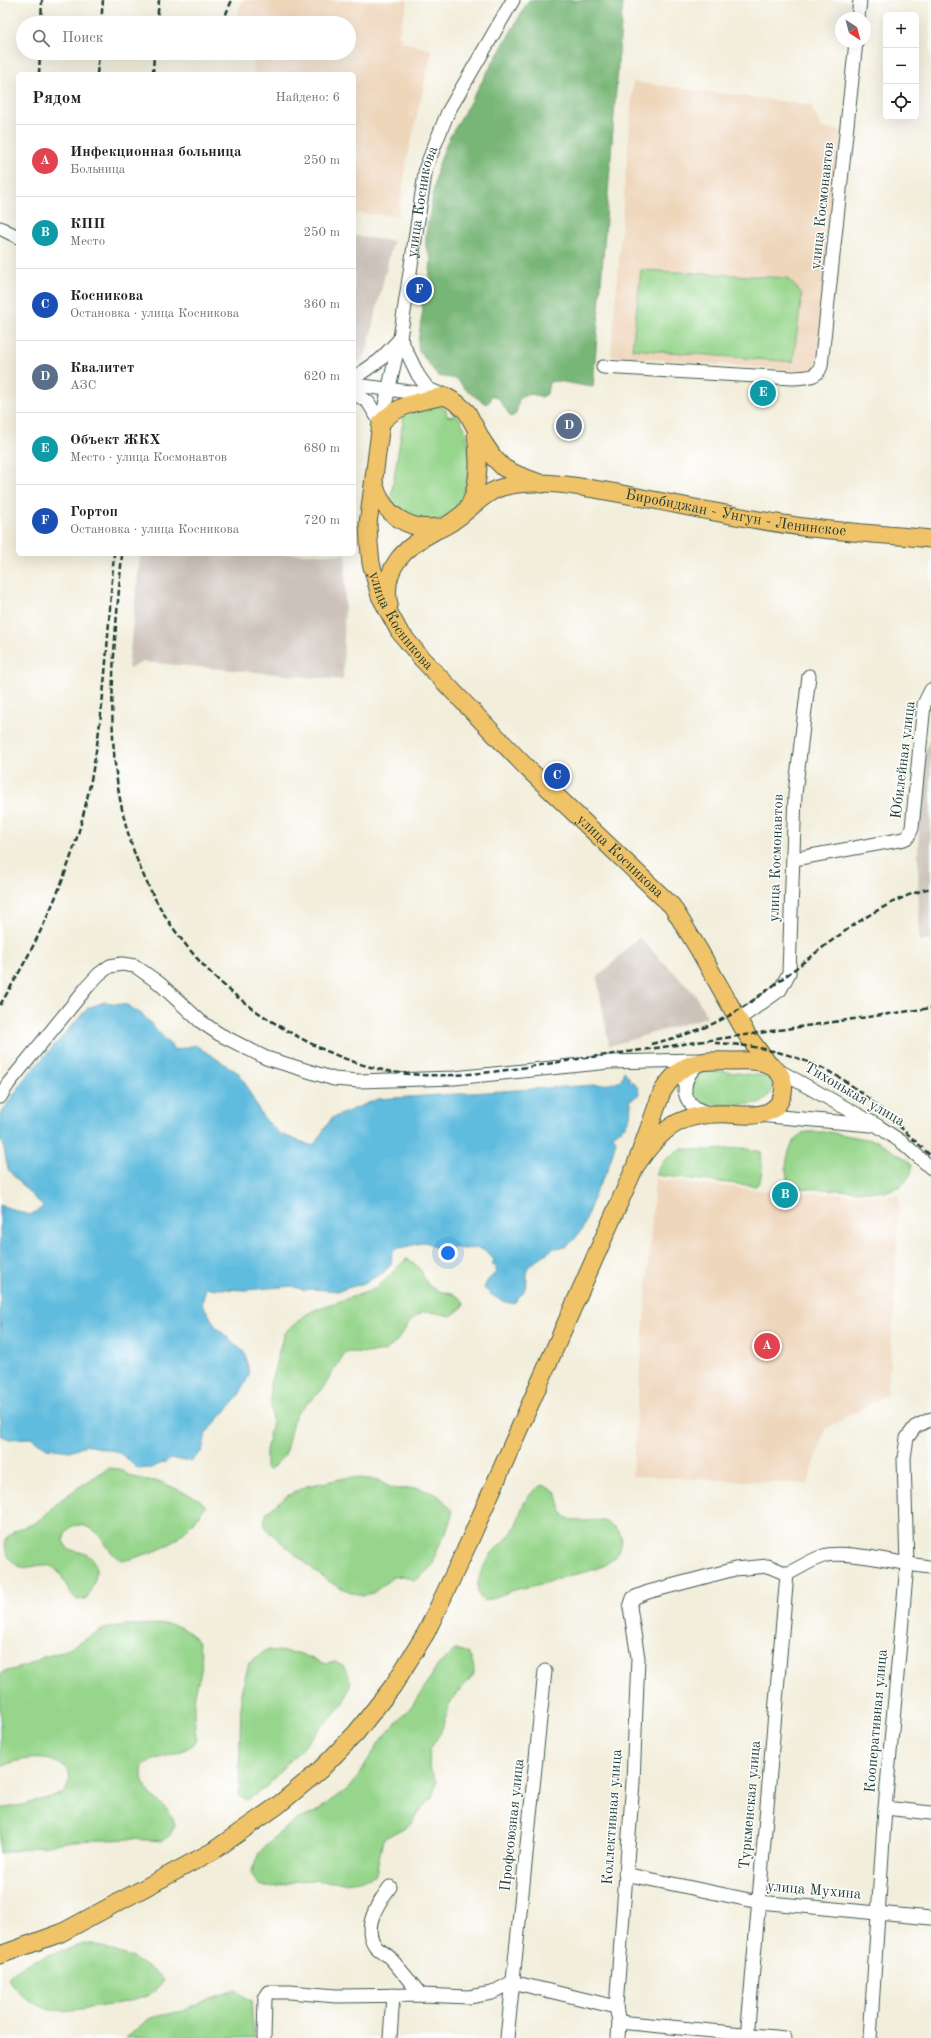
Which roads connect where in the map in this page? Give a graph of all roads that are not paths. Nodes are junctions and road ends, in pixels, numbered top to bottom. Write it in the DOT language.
graph roads {
  1 [pos="513,0"];
  2 [pos="860,0"];
  3 [pos="859,12"];
  4 [pos="855,48"];
  5 [pos="0,228"];
  6 [pos="16,236"];
  7 [pos="400,338"];
  8 [pos="603,367"];
  9 [pos="356,377"];
  10 [pos="356,386"];
  11 [pos="389,390"];
  12 [pos="356,394"];
  13 [pos="445,396"];
  14 [pos="381,423"];
  15 [pos="476,430"];
  16 [pos="374,477"];
  17 [pos="542,484"];
  18 [pos="464,513"];
  19 [pos="446,526"];
  20 [pos="931,539"];
  21 [pos="399,631"];
  22 [pos="809,676"];
  23 [pos="931,690"];
  24 [pos="794,859"];
  25 [pos="739,1018"];
  26 [pos="703,1060"];
  27 [pos="773,1067"];
  28 [pos="0,1097"];
  29 [pos="715,1114"];
  30 [pos="756,1115"];
  31 [pos="878,1126"];
  32 [pos="635,1167"];
  33 [pos="931,1168"];
  34 [pos="931,1419"];
  35 [pos="907,1565"];
  36 [pos="931,1567"];
  37 [pos="787,1574"];
  38 [pos="544,1670"];
  39 [pos="885,1808"];
  40 [pos="931,1813"];
  41 [pos="625,1874"];
  42 [pos="390,1888"];
  43 [pos="759,1902"];
  44 [pos="879,1913"];
  45 [pos="931,1918"];
  46 [pos="0,1955"];
  47 [pos="512,1982"];
  48 [pos="393,1995"];
  49 [pos="421,1995"];
  50 [pos="616,2008"];
  51 [pos="619,2022"];
  52 [pos="747,2036"];
  53 [pos="264,2038"];
  54 [pos="390,2038"];
  55 [pos="507,2038"];
  56 [pos="618,2038"];
  57 [pos="785,2038"];
  58 [pos="870,2038"];
  1 -- 7 [label="street, улица Косникова"];
  2 -- 3 [label="street"];
  4 -- 8 [label="street, улица Космонавтов"];
  5 -- 6 [label="street"];
  7 -- 9 [label="street"];
  7 -- 11 [label="street, улица Косникова"];
  7 -- 13 [label="street"];
  10 -- 11 [label="street"];
  11 -- 13 [label="street"];
  11 -- 14 [label="street, улица Косникова"];
  12 -- 14 [label="street"];
  13 -- 14 [label="main road"];
  13 -- 15 [label="main road"];
  14 -- 16 [label="main road, улица Косникова"];
  15 -- 17 [label="main road"];
  15 -- 18 [label="main road"];
  16 -- 19 [label="main road"];
  16 -- 21 [label="main road, улица Косникова"];
  17 -- 18 [label="main road"];
  17 -- 20 [label="main road, Биробиджан - Унгун - Ленинское"];
  18 -- 19 [label="main road"];
  19 -- 21 [label="main road"];
  21 -- 25 [label="main road, улица Косникова"];
  22 -- 24 [label="street, улица Космонавтов"];
  23 -- 24 [label="street, Юбилейная улица"];
  24 -- 25 [label="street, улица Космонавтов"];
  25 -- 27 [label="main road, улица Косникова"];
  26 -- 27 [label="main road"];
  26 -- 28 [label="street"];
  26 -- 29 [label="street"];
  26 -- 32 [label="main road"];
  27 -- 30 [label="main road"];
  27 -- 31 [label="street, Тихонькая улица"];
  29 -- 30 [label="main road"];
  29 -- 32 [label="main road"];
  30 -- 31 [label="street"];
  31 -- 33 [label="street, Тихонькая улица"];
  32 -- 46 [label="main road"];
  34 -- 35 [label="street, Кооперативная улица"];
  35 -- 36 [label="street"];
  35 -- 37 [label="street"];
  35 -- 39 [label="street, Кооперативная улица"];
  37 -- 41 [label="street, Коллективная улица"];
  37 -- 43 [label="street, Туркменская улица"];
  38 -- 47 [label="street, Профсоюзная улица"];
  39 -- 40 [label="street"];
  39 -- 44 [label="street, Кооперативная улица"];
  41 -- 43 [label="street, улица Мухина"];
  41 -- 50 [label="street, Коллективная улица"];
  42 -- 49 [label="street"];
  43 -- 44 [label="street, улица Мухина"];
  43 -- 52 [label="street, Туркменская улица"];
  44 -- 45 [label="street, улица Мухина"];
  44 -- 58 [label="street, Кооперативная улица"];
  47 -- 49 [label="street"];
  47 -- 50 [label="street"];
  47 -- 55 [label="street, Профсоюзная улица"];
  48 -- 49 [label="street"];
  48 -- 53 [label="street"];
  48 -- 54 [label="street"];
  50 -- 51 [label="street, Коллективная улица"];
  51 -- 52 [label="street"];
  51 -- 56 [label="street, Коллективная улица"];
  52 -- 57 [label="street"];
}
